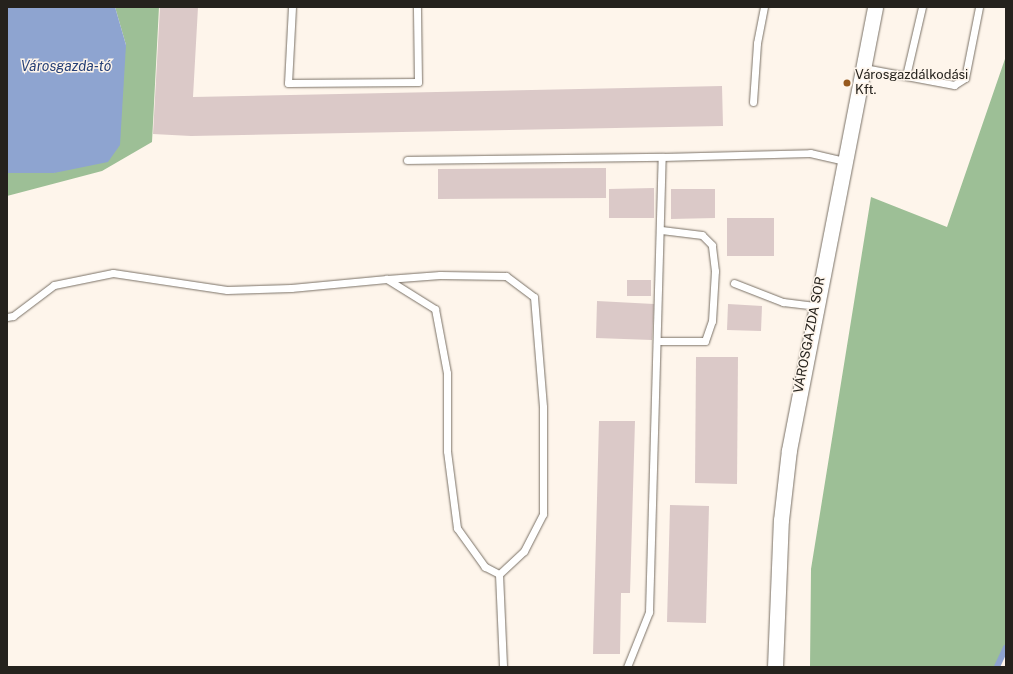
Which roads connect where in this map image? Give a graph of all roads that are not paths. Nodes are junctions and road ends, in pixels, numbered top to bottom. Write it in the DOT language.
graph roads {
  1 [pos="292,7"];
  2 [pos="417,7"];
  3 [pos="764,7"];
  4 [pos="875,7"];
  5 [pos="922,7"];
  6 [pos="979,7"];
  7 [pos="864,68"];
  8 [pos="906,76"];
  9 [pos="753,102"];
  10 [pos="662,157"];
  11 [pos="407,160"];
  12 [pos="845,161"];
  13 [pos="661,230"];
  14 [pos="387,279"];
  15 [pos="734,283"];
  16 [pos="815,306"];
  17 [pos="7,317"];
  18 [pos="659,341"];
  19 [pos="498,574"];
  20 [pos="503,667"];
  21 [pos="627,667"];
  22 [pos="775,667"];
  1 -- 2 [label="lane"];
  3 -- 9 [label="lane"];
  4 -- 7 [label="street, VÁROSGAZDA SOR"];
  5 -- 8 [label="lane"];
  6 -- 8 [label="lane"];
  7 -- 8 [label="lane"];
  7 -- 12 [label="street, VÁROSGAZDA SOR"];
  10 -- 11 [label="lane"];
  10 -- 12 [label="lane"];
  10 -- 13 [label="lane"];
  12 -- 16 [label="street, VÁROSGAZDA SOR"];
  13 -- 18 [label="lane"];
  13 -- 18 [label="lane"];
  14 -- 17 [label="lane"];
  14 -- 19 [label="lane"];
  14 -- 19 [label="lane"];
  15 -- 16 [label="lane"];
  16 -- 22 [label="street, VÁROSGAZDA SOR"];
  18 -- 21 [label="lane"];
  19 -- 20 [label="lane"];
}
